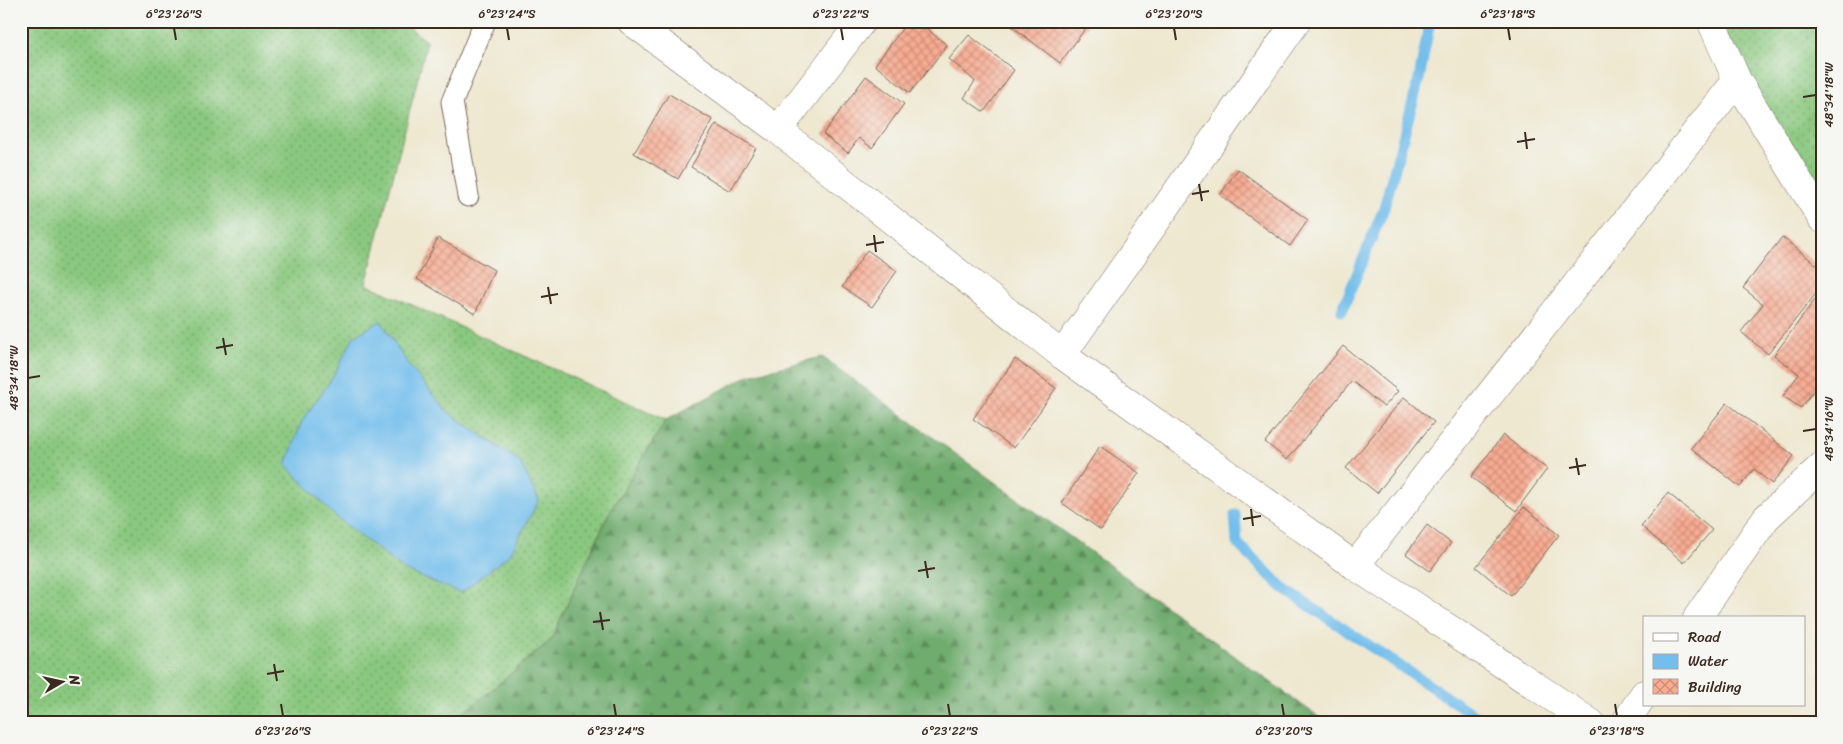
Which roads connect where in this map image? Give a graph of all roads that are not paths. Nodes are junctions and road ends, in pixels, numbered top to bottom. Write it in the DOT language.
graph roads {
  1 [pos="485,21"];
  2 [pos="631,21"];
  3 [pos="862,21"];
  4 [pos="1297,21"];
  5 [pos="1711,21"];
  6 [pos="1737,80"];
  7 [pos="778,130"];
  8 [pos="468,196"];
  9 [pos="1822,219"];
  10 [pos="1062,355"];
  11 [pos="1822,466"];
  12 [pos="1355,566"];
  13 [pos="1698,616"];
  14 [pos="1643,696"];
  15 [pos="1591,723"];
  16 [pos="1625,723"];
  1 -- 8 [label="lane"];
  2 -- 7 [label="street"];
  3 -- 7 [label="street"];
  4 -- 10 [label="street"];
  5 -- 6 [label="street"];
  6 -- 9 [label="street"];
  6 -- 12 [label="street"];
  7 -- 10 [label="street"];
  10 -- 12 [label="street"];
  11 -- 13 [label="street"];
  12 -- 15 [label="street"];
  14 -- 16 [label="street"];
}
